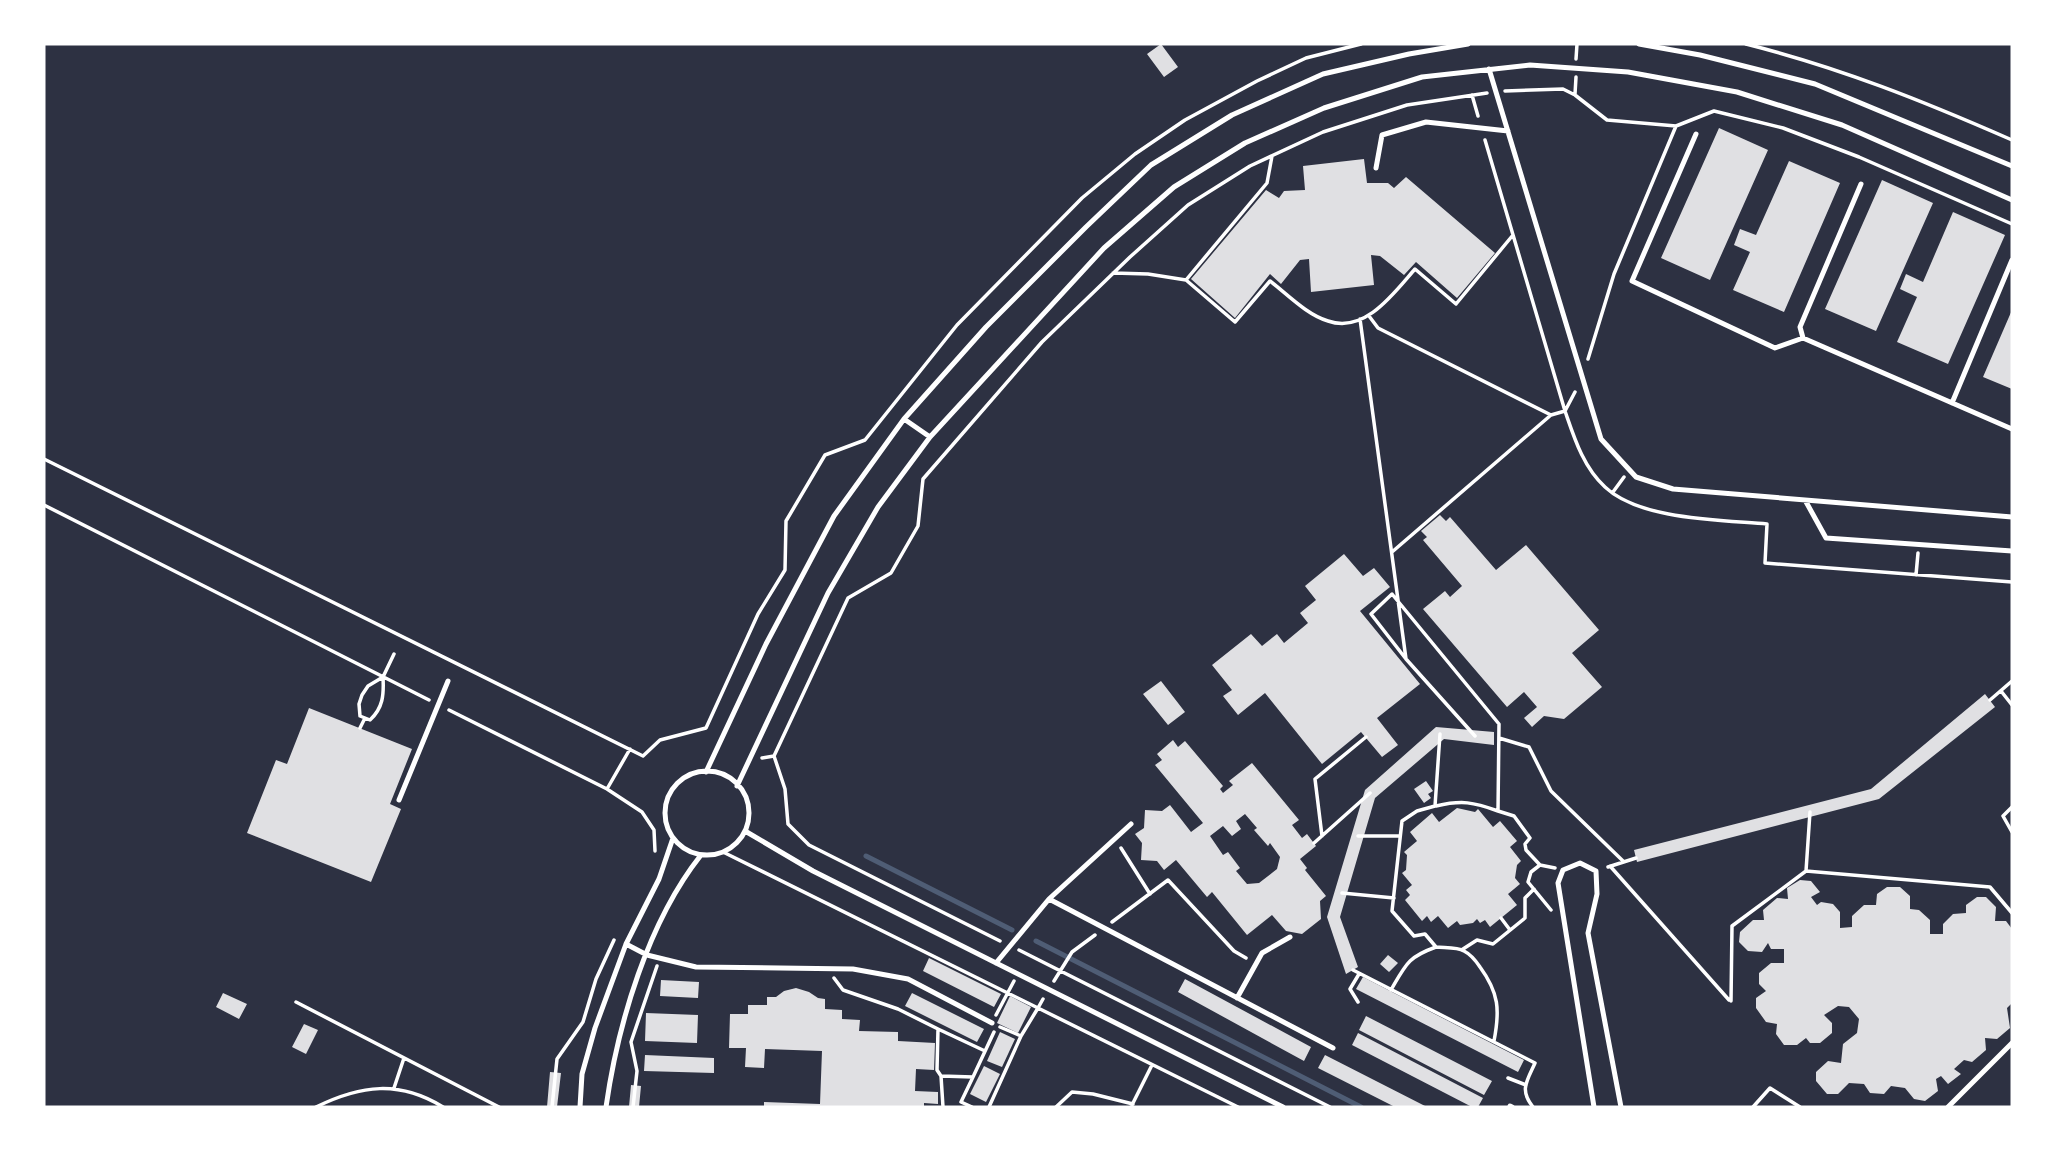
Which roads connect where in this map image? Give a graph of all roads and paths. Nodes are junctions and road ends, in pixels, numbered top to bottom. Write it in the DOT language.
graph roads {
  1 [pos="1362,44"];
  2 [pos="1468,44"];
  3 [pos="1639,44"];
  4 [pos="1746,44"];
  5 [pos="1489,69"];
  6 [pos="1496,92"];
  7 [pos="1472,94"];
  8 [pos="1481,128"];
  9 [pos="1508,131"];
  10 [pos="1696,134"];
  11 [pos="2012,140"];
  12 [pos="1272,156"];
  13 [pos="2012,166"];
  14 [pos="1376,168"];
  15 [pos="1861,184"];
  16 [pos="2012,200"];
  17 [pos="2012,224"];
  18 [pos="1513,235"];
  19 [pos="2012,260"];
  20 [pos="1113,273"];
  21 [pos="1186,280"];
  22 [pos="1360,319"];
  23 [pos="1803,338"];
  24 [pos="1952,403"];
  25 [pos="1550,415"];
  26 [pos="904,419"];
  27 [pos="2012,429"];
  28 [pos="930,438"];
  29 [pos="865,440"];
  30 [pos="44,459"];
  31 [pos="875,460"];
  32 [pos="1629,469"];
  33 [pos="899,478"];
  34 [pos="923,479"];
  35 [pos="1614,492"];
  36 [pos="1805,500"];
  37 [pos="2012,517"];
  38 [pos="1919,544"];
  39 [pos="2012,551"];
  40 [pos="1392,552"];
  41 [pos="1916,575"];
  42 [pos="2012,582"];
  43 [pos="1398,602"];
  44 [pos="394,654"];
  45 [pos="1406,659"];
  46 [pos="383,677"];
  47 [pos="448,681"];
  48 [pos="2012,681"];
  49 [pos="2001,691"];
  50 [pos="1990,700"];
  51 [pos="2012,705"];
  52 [pos="365,718"];
  53 [pos="360,728"];
  54 [pos="1440,734"];
  55 [pos="1475,736"];
  56 [pos="1366,737"];
  57 [pos="1499,737"];
  58 [pos="630,750"];
  59 [pos="774,756"];
  60 [pos="750,761"];
  61 [pos="706,772"];
  62 [pos="737,786"];
  63 [pos="607,789"];
  64 [pos="1370,793"];
  65 [pos="399,800"];
  66 [pos="1435,806"];
  67 [pos="2012,807"];
  68 [pos="1498,811"];
  69 [pos="1810,812"];
  70 [pos="1131,824"];
  71 [pos="745,831"];
  72 [pos="2012,832"];
  73 [pos="1322,836"];
  74 [pos="1358,836"];
  75 [pos="1399,836"];
  76 [pos="673,838"];
  77 [pos="1115,839"];
  78 [pos="1314,843"];
  79 [pos="723,852"];
  80 [pos="701,855"];
  81 [pos="1636,858"];
  82 [pos="1623,861"];
  83 [pos="1610,866"];
  84 [pos="1596,871"];
  85 [pos="1806,871"];
  86 [pos="1534,889"];
  87 [pos="1342,893"];
  88 [pos="1150,894"];
  89 [pos="1394,898"];
  90 [pos="1049,899"];
  91 [pos="1550,910"];
  92 [pos="2012,913"];
  93 [pos="1500,918"];
  94 [pos="1104,928"];
  95 [pos="1510,930"];
  96 [pos="1290,937"];
  97 [pos="626,944"];
  98 [pos="1011,946"];
  99 [pos="1436,947"];
  100 [pos="1463,949"];
  101 [pos="647,955"];
  102 [pos="660,958"];
  103 [pos="996,963"];
  104 [pos="1256,964"];
  105 [pos="827,969"];
  106 [pos="1353,970"];
  107 [pos="1061,971"];
  108 [pos="1017,974"];
  109 [pos="1359,974"];
  110 [pos="1049,990"];
  111 [pos="1391,990"];
  112 [pos="1008,993"];
  113 [pos="1237,998"];
  114 [pos="296,1002"];
  115 [pos="1357,1002"];
  116 [pos="1038,1008"];
  117 [pos="995,1024"];
  118 [pos="938,1029"];
  119 [pos="1021,1036"];
  120 [pos="1494,1042"];
  121 [pos="2012,1044"];
  122 [pos="1333,1048"];
  123 [pos="985,1051"];
  124 [pos="404,1058"];
  125 [pos="1152,1065"];
  126 [pos="941,1076"];
  127 [pos="973,1077"];
  128 [pos="1508,1078"];
  129 [pos="1525,1085"];
  130 [pos="394,1088"];
  131 [pos="1132,1105"];
  132 [pos="990,1106"];
  133 [pos="316,1107"];
  134 [pos="443,1107"];
  135 [pos="499,1107"];
  136 [pos="580,1107"];
  137 [pos="606,1107"];
  138 [pos="633,1107"];
  139 [pos="943,1107"];
  140 [pos="972,1107"];
  141 [pos="997,1107"];
  142 [pos="1055,1107"];
  143 [pos="1238,1107"];
  144 [pos="1283,1107"];
  145 [pos="1330,1107"];
  146 [pos="1533,1107"];
  147 [pos="1594,1107"];
  148 [pos="1621,1107"];
  149 [pos="1753,1107"];
  150 [pos="1800,1107"];
  151 [pos="1948,1107"];
  1 -- 29 [label="path"];
  2 -- 26 [label="lane"];
  3 -- 13 [label="lane"];
  4 -- 11 [label="path"];
  5 -- 6 [label="lane"];
  5 -- 16 [label="lane"];
  5 -- 28 [label="lane"];
  6 -- 7 [label="path"];
  6 -- 9 [label="lane"];
  6 -- 17 [label="path"];
  7 -- 8 [label="path"];
  7 -- 12 [label="path"];
  8 -- 9 [label="lane"];
  8 -- 14 [label="lane"];
  8 -- 18 [label="path"];
  9 -- 32 [label="lane"];
  10 -- 23 [label="lane"];
  12 -- 20 [label="path"];
  12 -- 21 [label="path"];
  15 -- 23 [label="lane"];
  18 -- 22 [label="path"];
  18 -- 35 [label="path"];
  19 -- 24 [label="lane"];
  20 -- 21 [label="path"];
  20 -- 34 [label="path"];
  21 -- 22 [label="path"];
  22 -- 40 [label="path"];
  23 -- 24 [label="lane"];
  24 -- 27 [label="lane"];
  25 -- 40 [label="path"];
  26 -- 28 [label="lane"];
  26 -- 31 [label="lane"];
  28 -- 33 [label="lane"];
  29 -- 31 [label="path"];
  29 -- 58 [label="path"];
  30 -- 58 [label="path"];
  31 -- 61 [label="lane"];
  32 -- 35 [label="path"];
  32 -- 36 [label="lane"];
  33 -- 34 [label="path"];
  33 -- 60 [label="lane"];
  34 -- 59 [label="path"];
  35 -- 41 [label="path"];
  36 -- 37 [label="lane"];
  36 -- 38 [label="lane"];
  38 -- 39 [label="lane"];
  38 -- 41 [label="path"];
  40 -- 43 [label="path"];
  41 -- 42 [label="path"];
  43 -- 45 [label="path"];
  43 -- 45 [label="path"];
  43 -- 57 [label="path"];
  44 -- 46 [label="path"];
  45 -- 55 [label="path"];
  46 -- 52 [label="path"];
  46 -- 52 [label="path"];
  47 -- 65 [label="lane"];
  48 -- 49 [label="path"];
  49 -- 50 [label="path"];
  49 -- 51 [label="path"];
  52 -- 53 [label="path"];
  54 -- 66 [label="path"];
  56 -- 73 [label="path"];
  57 -- 68 [label="path"];
  57 -- 82 [label="path"];
  58 -- 63 [label="path"];
  59 -- 60 [label="path"];
  59 -- 98 [label="path"];
  60 -- 62 [label="lane"];
  61 -- 62 [label="lane"];
  61 -- 76 [label="lane"];
  62 -- 71 [label="lane"];
  64 -- 73 [label="path"];
  66 -- 68 [label="path"];
  66 -- 75 [label="path"];
  67 -- 72 [label="path"];
  68 -- 86 [label="path"];
  69 -- 85 [label="path"];
  70 -- 77 [label="lane"];
  71 -- 79 [label="lane"];
  71 -- 103 [label="lane"];
  73 -- 78 [label="path"];
  74 -- 75 [label="path"];
  75 -- 89 [label="path"];
  76 -- 80 [label="lane"];
  76 -- 97 [label="lane"];
  77 -- 88 [label="path"];
  77 -- 90 [label="lane"];
  79 -- 80 [label="lane"];
  79 -- 112 [label="path"];
  80 -- 101 [label="lane"];
  81 -- 82 [label="path"];
  82 -- 83 [label="path"];
  83 -- 84 [label="path"];
  83 -- 85 [label="path"];
  84 -- 147 [label="lane"];
  84 -- 148 [label="lane"];
  85 -- 92 [label="path"];
  86 -- 91 [label="path"];
  86 -- 95 [label="path"];
  87 -- 89 [label="path"];
  88 -- 94 [label="path"];
  88 -- 104 [label="path"];
  89 -- 99 [label="path"];
  90 -- 94 [label="lane"];
  90 -- 98 [label="lane"];
  93 -- 95 [label="path"];
  94 -- 107 [label="path"];
  94 -- 113 [label="lane"];
  95 -- 100 [label="path"];
  96 -- 104 [label="lane"];
  97 -- 101 [label="lane"];
  97 -- 136 [label="lane"];
  98 -- 103 [label="lane"];
  98 -- 107 [label="path"];
  99 -- 100 [label="path"];
  99 -- 111 [label="path"];
  100 -- 120 [label="path"];
  101 -- 102 [label="lane"];
  101 -- 137 [label="lane"];
  102 -- 105 [label="lane"];
  102 -- 138 [label="path"];
  103 -- 108 [label="lane"];
  104 -- 113 [label="lane"];
  105 -- 117 [label="lane"];
  105 -- 118 [label="path"];
  106 -- 109 [label="path"];
  107 -- 110 [label="path"];
  107 -- 145 [label="path"];
  108 -- 110 [label="lane"];
  108 -- 112 [label="path"];
  109 -- 111 [label="path"];
  109 -- 115 [label="path"];
  110 -- 116 [label="path"];
  110 -- 144 [label="lane"];
  111 -- 120 [label="path"];
  112 -- 116 [label="path"];
  112 -- 117 [label="path"];
  113 -- 122 [label="lane"];
  114 -- 124 [label="path"];
  116 -- 119 [label="path"];
  116 -- 125 [label="path"];
  117 -- 119 [label="path"];
  117 -- 123 [label="path"];
  118 -- 123 [label="path"];
  118 -- 126 [label="path"];
  119 -- 132 [label="path"];
  120 -- 129 [label="path"];
  121 -- 151 [label="lane"];
  123 -- 127 [label="path"];
  124 -- 130 [label="path"];
  124 -- 135 [label="path"];
  125 -- 131 [label="path"];
  125 -- 143 [label="path"];
  126 -- 127 [label="path"];
  126 -- 139 [label="path"];
  127 -- 140 [label="path"];
  128 -- 129 [label="path"];
  129 -- 146 [label="path"];
  130 -- 133 [label="path"];
  130 -- 134 [label="path"];
  131 -- 142 [label="path"];
  132 -- 141 [label="path"];
  149 -- 150 [label="path"];
}
